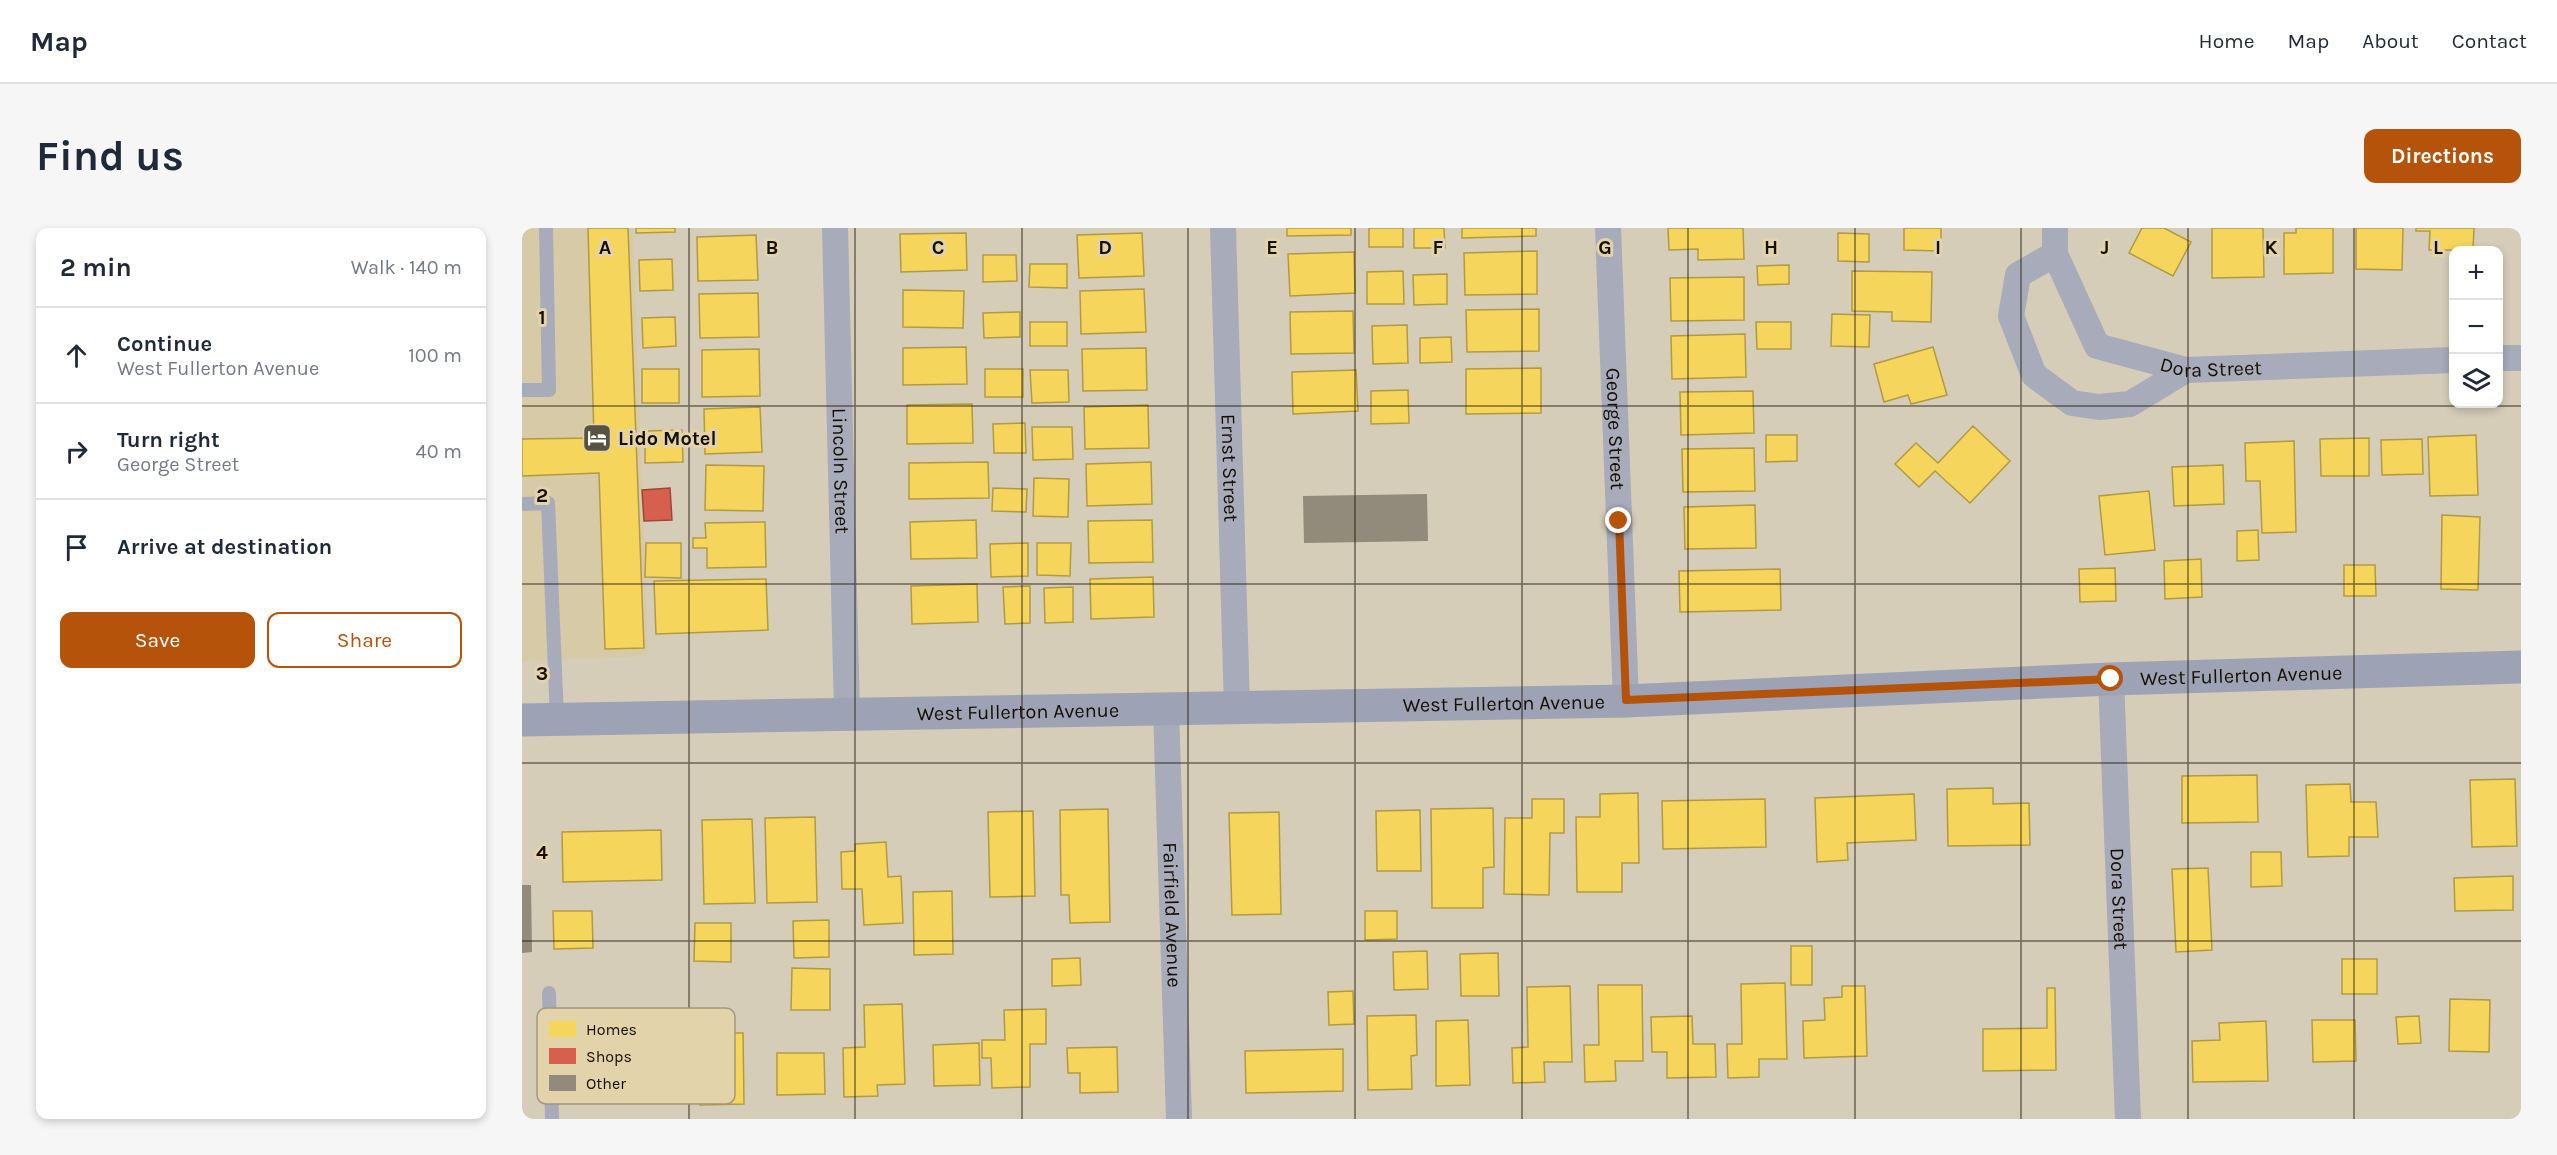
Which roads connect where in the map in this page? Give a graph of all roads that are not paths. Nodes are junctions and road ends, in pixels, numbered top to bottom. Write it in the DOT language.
graph roads {
  1 [pos="546,228"];
  2 [pos="835,228"];
  3 [pos="1223,228"];
  4 [pos="1608,228"];
  5 [pos="2055,228"];
  6 [pos="2055,254"];
  7 [pos="2503,358"];
  8 [pos="2521,358"];
  9 [pos="2449,360"];
  10 [pos="2186,370"];
  11 [pos="522,390"];
  12 [pos="522,504"];
  13 [pos="2521,668"];
  14 [pos="2111,679"];
  15 [pos="1626,700"];
  16 [pos="1237,708"];
  17 [pos="1166,709"];
  18 [pos="846,713"];
  19 [pos="557,719"];
  20 [pos="522,720"];
  21 [pos="549,993"];
  22 [pos="549,1008"];
  23 [pos="552,1104"];
  24 [pos="552,1119"];
  25 [pos="1179,1119"];
  26 [pos="2128,1119"];
  1 -- 11 [label="lane"];
  2 -- 18 [label="street, Lincoln Street"];
  3 -- 16 [label="street, Ernst Street"];
  4 -- 15 [label="street, George Street"];
  5 -- 6 [label="street, Dora Street"];
  6 -- 10 [label="street, Dora Street"];
  6 -- 10 [label="street"];
  7 -- 8 [label="street"];
  9 -- 10 [label="street, Dora Street"];
  12 -- 19 [label="lane"];
  13 -- 14 [label="street, West Fullerton Avenue"];
  14 -- 15 [label="street, West Fullerton Avenue"];
  14 -- 26 [label="street, Dora Street"];
  15 -- 16 [label="street, West Fullerton Avenue"];
  16 -- 17 [label="street, West Fullerton Avenue"];
  17 -- 18 [label="street, West Fullerton Avenue"];
  17 -- 25 [label="street, Fairfield Avenue"];
  18 -- 19 [label="street, West Fullerton Avenue"];
  19 -- 20 [label="street, West Fullerton Avenue"];
  21 -- 22 [label="lane"];
  23 -- 24 [label="lane"];
}
